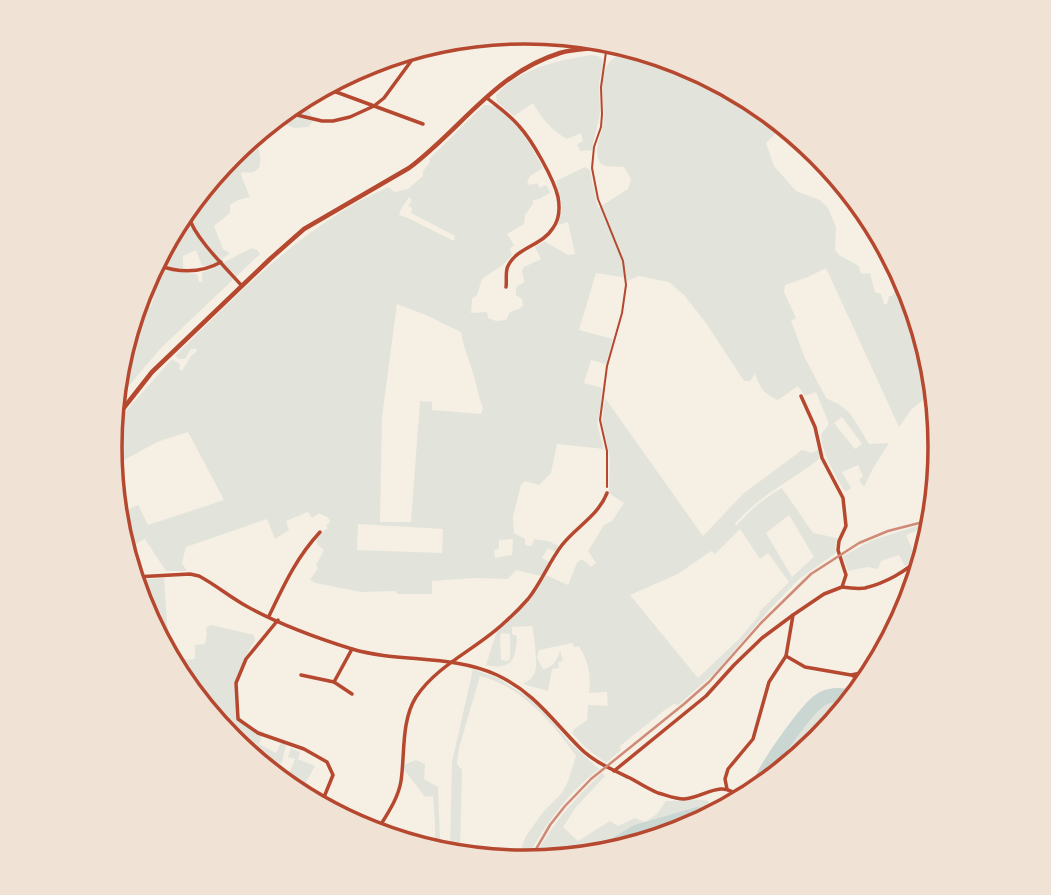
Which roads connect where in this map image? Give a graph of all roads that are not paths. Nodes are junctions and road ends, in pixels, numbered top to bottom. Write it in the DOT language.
graph roads {
  1 [pos="588,49"];
  2 [pos="411,61"];
  3 [pos="335,92"];
  4 [pos="485,96"];
  5 [pos="374,106"];
  6 [pos="298,114"];
  7 [pos="423,124"];
  8 [pos="191,222"];
  9 [pos="221,262"];
  10 [pos="164,268"];
  11 [pos="242,286"];
  12 [pos="506,287"];
  13 [pos="801,396"];
  14 [pos="124,408"];
  15 [pos="607,493"];
  16 [pos="320,532"];
  17 [pos="911,566"];
  18 [pos="143,576"];
  19 [pos="842,587"];
  20 [pos="793,615"];
  21 [pos="269,616"];
  22 [pos="278,620"];
  23 [pos="352,649"];
  24 [pos="786,656"];
  25 [pos="453,662"];
  26 [pos="860,673"];
  27 [pos="300,675"];
  28 [pos="851,675"];
  29 [pos="857,678"];
  30 [pos="334,682"];
  31 [pos="352,694"];
  32 [pos="614,771"];
  33 [pos="727,789"];
  34 [pos="733,793"];
  35 [pos="324,797"];
  36 [pos="381,824"];
  1 -- 4 [label="street"];
  2 -- 5 [label="street"];
  3 -- 5 [label="street"];
  4 -- 11 [label="street"];
  4 -- 12 [label="street"];
  5 -- 6 [label="street"];
  5 -- 7 [label="street"];
  8 -- 9 [label="street"];
  9 -- 10 [label="street"];
  9 -- 11 [label="street"];
  11 -- 14 [label="street"];
  13 -- 19 [label="street"];
  15 -- 25 [label="street"];
  16 -- 21 [label="street"];
  17 -- 19 [label="street"];
  18 -- 21 [label="street"];
  19 -- 20 [label="street"];
  20 -- 24 [label="street"];
  20 -- 32 [label="street"];
  21 -- 22 [label="street"];
  22 -- 23 [label="street"];
  22 -- 35 [label="street"];
  23 -- 25 [label="street"];
  23 -- 30 [label="street"];
  24 -- 28 [label="street"];
  24 -- 33 [label="street"];
  25 -- 32 [label="street"];
  25 -- 36 [label="street"];
  26 -- 28 [label="street"];
  27 -- 30 [label="street"];
  28 -- 29 [label="street"];
  30 -- 31 [label="street"];
  32 -- 33 [label="street"];
  33 -- 34 [label="street"];
}
